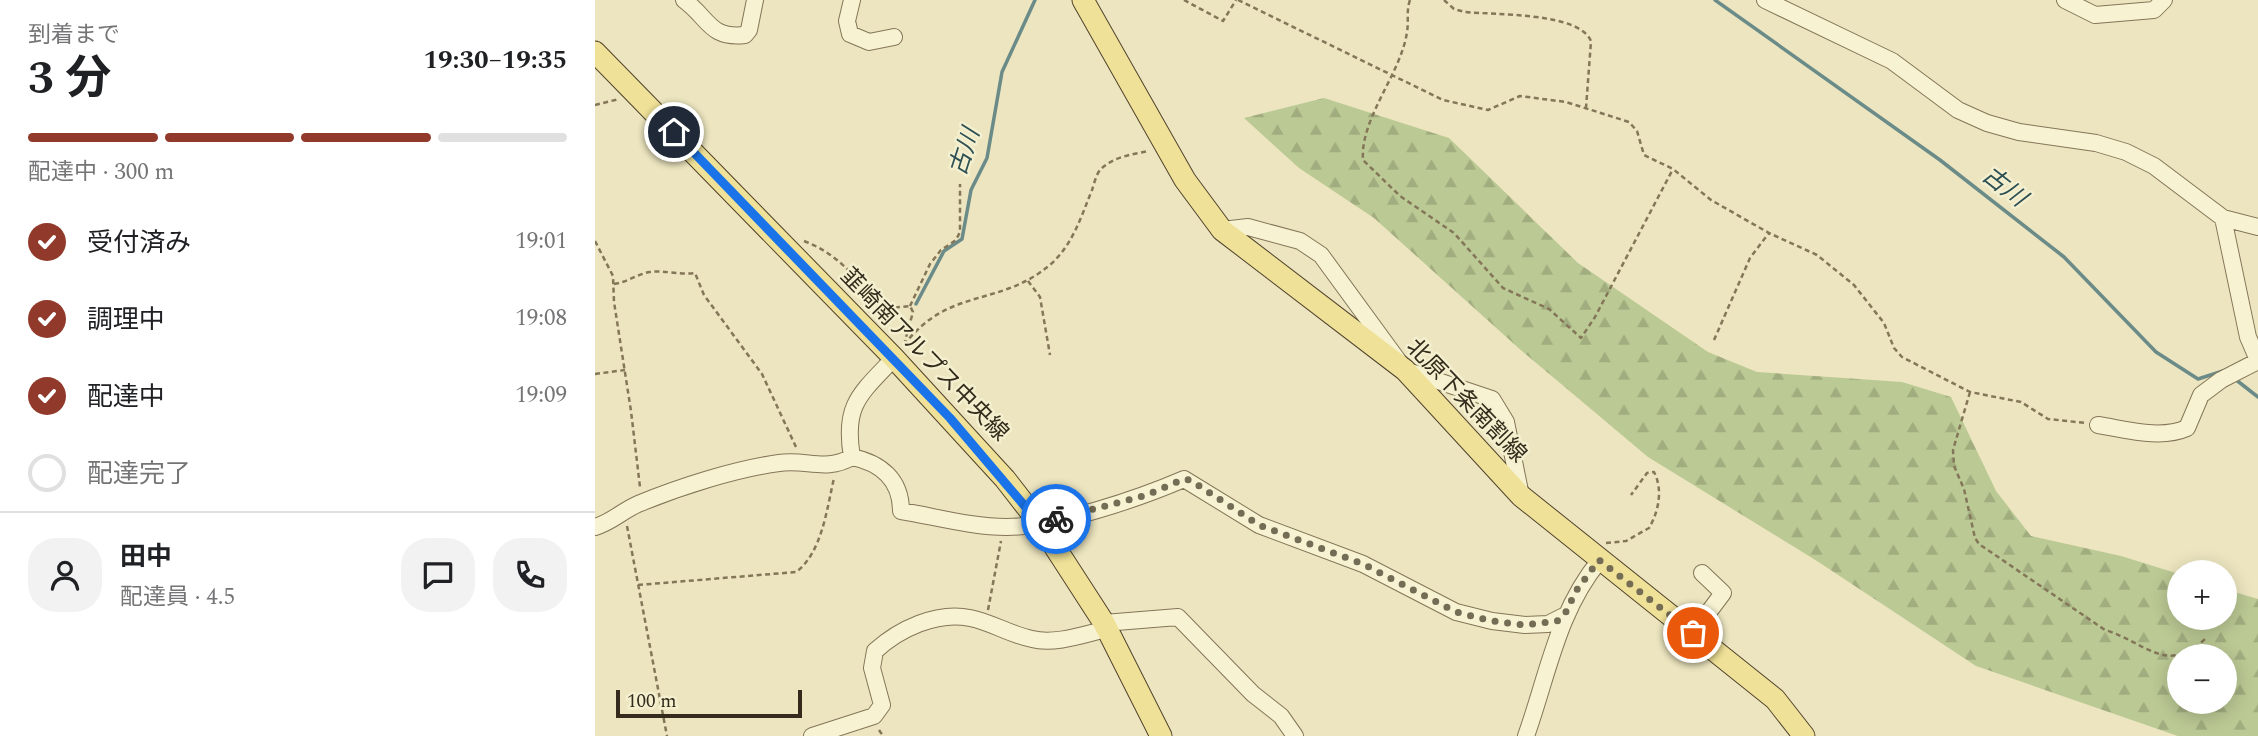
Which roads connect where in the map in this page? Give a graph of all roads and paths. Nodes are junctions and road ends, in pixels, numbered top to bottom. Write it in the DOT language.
graph roads {
  1 [pos="684,0"];
  2 [pos="755,0"];
  3 [pos="852,0"];
  4 [pos="1083,0"];
  5 [pos="1184,0"];
  6 [pos="1237,0"];
  7 [pos="1410,0"];
  8 [pos="1444,0"];
  9 [pos="1765,0"];
  10 [pos="2065,0"];
  11 [pos="2164,0"];
  12 [pos="894,37"];
  13 [pos="595,51"];
  14 [pos="1393,74"];
  15 [pos="638,95"];
  16 [pos="595,105"];
  17 [pos="1586,108"];
  18 [pos="1168,148"];
  19 [pos="1674,169"];
  20 [pos="960,184"];
  21 [pos="2223,218"];
  22 [pos="2258,227"];
  23 [pos="1223,230"];
  24 [pos="1769,233"];
  25 [pos="595,241"];
  26 [pos="783,245"];
  27 [pos="1028,281"];
  28 [pos="614,284"];
  29 [pos="910,306"];
  30 [pos="1714,340"];
  31 [pos="899,351"];
  32 [pos="1050,355"];
  33 [pos="2258,361"];
  34 [pos="625,370"];
  35 [pos="1405,370"];
  36 [pos="595,374"];
  37 [pos="1970,392"];
  38 [pos="2098,425"];
  39 [pos="852,457"];
  40 [pos="803,463"];
  41 [pos="836,467"];
  42 [pos="1631,495"];
  43 [pos="1521,496"];
  44 [pos="641,503"];
  45 [pos="625,512"];
  46 [pos="1040,524"];
  47 [pos="595,527"];
  48 [pos="1003,527"];
  49 [pos="1578,543"];
  50 [pos="1599,560"];
  51 [pos="1702,573"];
  52 [pos="638,585"];
  53 [pos="1564,616"];
  54 [pos="986,623"];
  55 [pos="1105,626"];
  56 [pos="1693,633"];
  57 [pos="2207,637"];
  58 [pos="667,736"];
  59 [pos="812,736"];
  60 [pos="1161,736"];
  61 [pos="1295,736"];
  62 [pos="1526,736"];
  63 [pos="1804,736"];
  1 -- 2 [label="street"];
  3 -- 12 [label="street"];
  4 -- 18 [label="main road, 北原下条南割線"];
  5 -- 6 [label="path"];
  6 -- 14 [label="path"];
  7 -- 14 [label="path"];
  8 -- 17 [label="path"];
  9 -- 21 [label="street"];
  10 -- 11 [label="street"];
  13 -- 15 [label="main road, 韮崎南アルプス中央線"];
  14 -- 17 [label="path"];
  14 -- 19 [label="path"];
  15 -- 16 [label="path"];
  15 -- 26 [label="main road, 韮崎南アルプス中央線"];
  17 -- 19 [label="path"];
  18 -- 23 [label="main road, 北原下条南割線"];
  18 -- 27 [label="path"];
  19 -- 24 [label="path"];
  20 -- 29 [label="path"];
  21 -- 22 [label="street"];
  21 -- 33 [label="street"];
  23 -- 35 [label="main road, 北原下条南割線"];
  23 -- 35 [label="street"];
  24 -- 30 [label="path"];
  24 -- 37 [label="path"];
  25 -- 28 [label="path"];
  26 -- 29 [label="path"];
  26 -- 31 [label="main road, 韮崎南アルプス中央線"];
  27 -- 31 [label="path"];
  27 -- 32 [label="path"];
  28 -- 34 [label="path"];
  28 -- 40 [label="path"];
  29 -- 31 [label="path"];
  31 -- 39 [label="street"];
  31 -- 46 [label="main road, 韮崎南アルプス中央線"];
  33 -- 38 [label="street"];
  34 -- 36 [label="path"];
  34 -- 44 [label="path"];
  35 -- 43 [label="main road, 北原下条南割線"];
  35 -- 43 [label="street"];
  37 -- 38 [label="path"];
  37 -- 57 [label="path"];
  39 -- 41 [label="street"];
  39 -- 48 [label="street"];
  40 -- 41 [label="street"];
  40 -- 44 [label="street"];
  41 -- 52 [label="path"];
  42 -- 49 [label="path"];
  43 -- 49 [label="main road, 北原下条南割線"];
  44 -- 45 [label="street"];
  45 -- 47 [label="street"];
  45 -- 52 [label="path"];
  46 -- 48 [label="street"];
  46 -- 53 [label="street"];
  46 -- 55 [label="main road, 韮崎南アルプス中央線"];
  48 -- 54 [label="path"];
  49 -- 50 [label="main road, 北原下条南割線"];
  50 -- 53 [label="street"];
  50 -- 56 [label="main road, 北原下条南割線"];
  51 -- 56 [label="street"];
  52 -- 58 [label="path"];
  53 -- 62 [label="street"];
  54 -- 55 [label="street"];
  54 -- 59 [label="street"];
  55 -- 60 [label="main road, 韮崎南アルプス中央線"];
  55 -- 61 [label="street"];
  56 -- 63 [label="main road, 北原下条南割線"];
}
